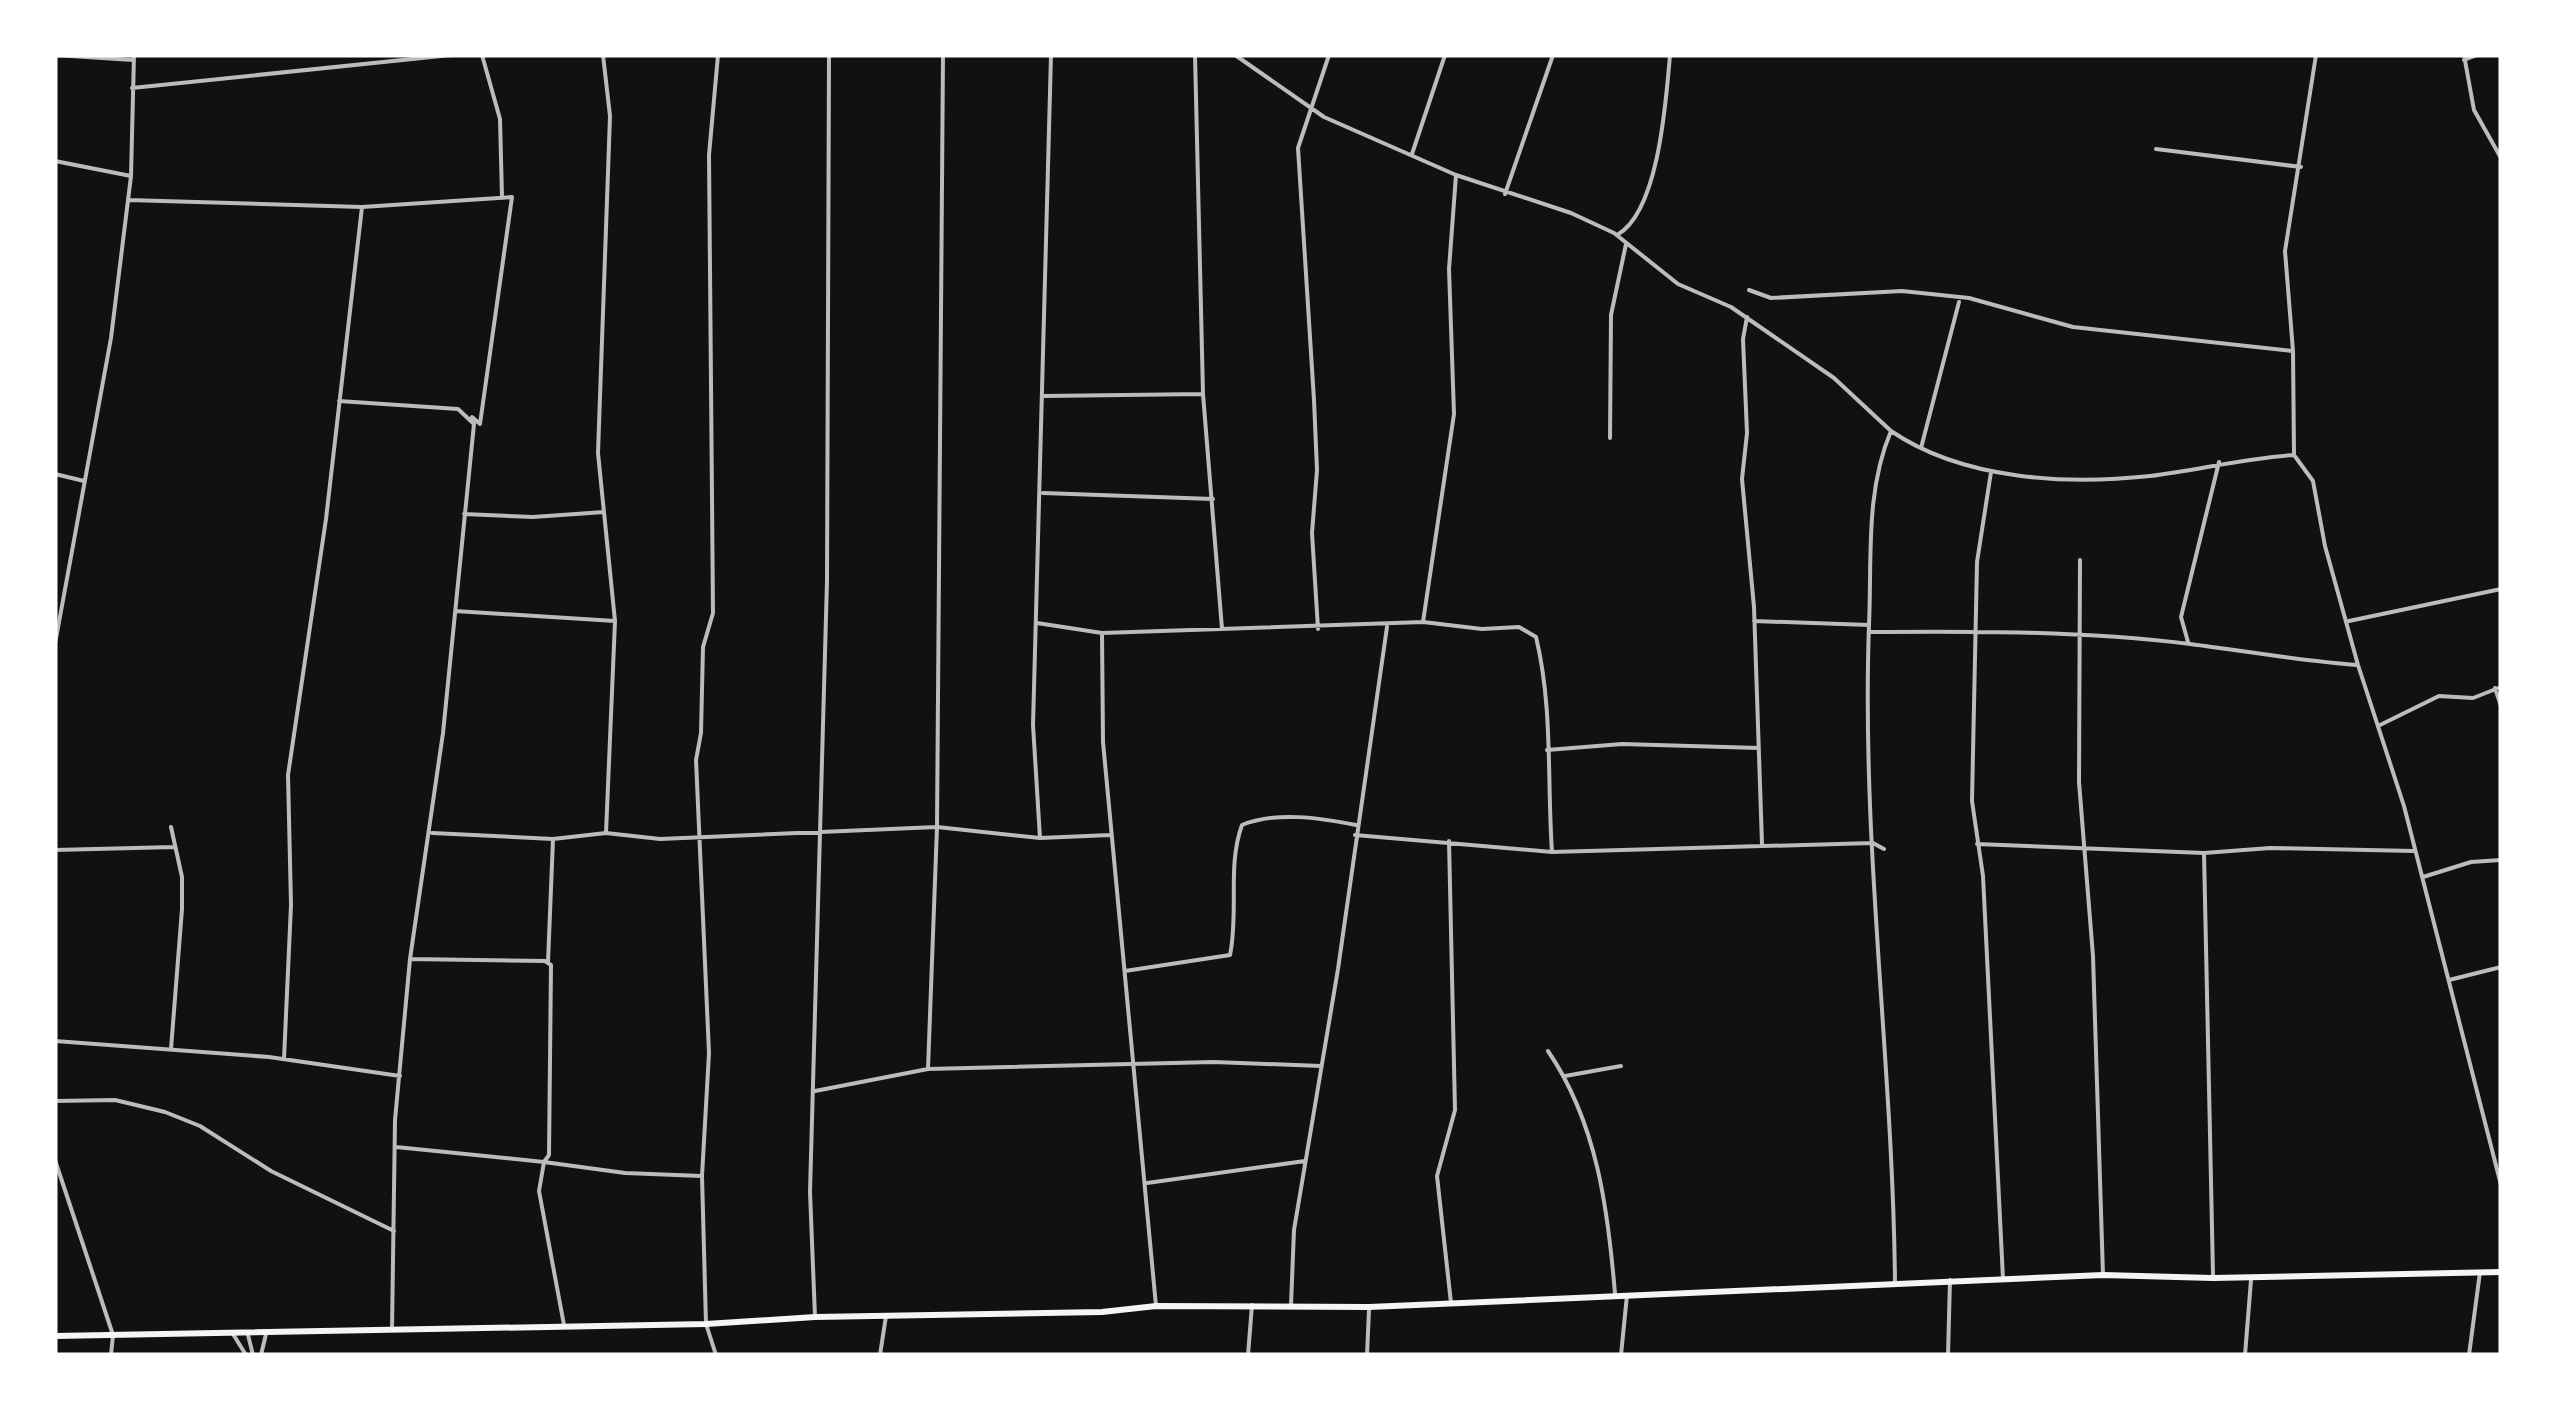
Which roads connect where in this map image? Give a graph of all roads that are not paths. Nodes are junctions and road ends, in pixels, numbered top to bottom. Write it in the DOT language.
graph roads {
  1 [pos="55,55"];
  2 [pos="451,55"];
  3 [pos="482,55"];
  4 [pos="604,55"];
  5 [pos="718,55"];
  6 [pos="829,55"];
  7 [pos="943,55"];
  8 [pos="1051,55"];
  9 [pos="1195,55"];
  10 [pos="1235,55"];
  11 [pos="1329,55"];
  12 [pos="1445,55"];
  13 [pos="1553,55"];
  14 [pos="1670,55"];
  15 [pos="2316,55"];
  16 [pos="2478,55"];
  17 [pos="133,58"];
  18 [pos="2464,58"];
  19 [pos="132,88"];
  20 [pos="1308,110"];
  21 [pos="2156,149"];
  22 [pos="1412,154"];
  23 [pos="2501,158"];
  24 [pos="55,160"];
  25 [pos="2301,167"];
  26 [pos="1456,175"];
  27 [pos="131,176"];
  28 [pos="1504,194"];
  29 [pos="502,197"];
  30 [pos="128,200"];
  31 [pos="362,207"];
  32 [pos="1617,236"];
  33 [pos="1626,243"];
  34 [pos="1749,290"];
  35 [pos="1958,302"];
  36 [pos="1746,316"];
  37 [pos="2293,351"];
  38 [pos="1204,394"];
  39 [pos="1044,396"];
  40 [pos="338,401"];
  41 [pos="469,415"];
  42 [pos="1890,431"];
  43 [pos="1610,438"];
  44 [pos="1921,448"];
  45 [pos="2294,454"];
  46 [pos="2219,462"];
  47 [pos="1991,471"];
  48 [pos="55,474"];
  49 [pos="84,481"];
  50 [pos="1042,493"];
  51 [pos="1214,499"];
  52 [pos="604,512"];
  53 [pos="464,514"];
  54 [pos="2080,560"];
  55 [pos="55,586"];
  56 [pos="2501,589"];
  57 [pos="64,590"];
  58 [pos="453,610"];
  59 [pos="614,620"];
  60 [pos="2348,621"];
  61 [pos="1423,622"];
  62 [pos="1754,622"];
  63 [pos="1038,623"];
  64 [pos="1387,626"];
  65 [pos="1869,628"];
  66 [pos="1318,629"];
  67 [pos="1222,631"];
  68 [pos="1975,632"];
  69 [pos="1102,633"];
  70 [pos="2077,637"];
  71 [pos="55,644"];
  72 [pos="2189,644"];
  73 [pos="2358,665"];
  74 [pos="2498,688"];
  75 [pos="2501,706"];
  76 [pos="2380,726"];
  77 [pos="1760,748"];
  78 [pos="1547,750"];
  79 [pos="1356,825"];
  80 [pos="171,827"];
  81 [pos="937,827"];
  82 [pos="430,832"];
  83 [pos="606,832"];
  84 [pos="818,834"];
  85 [pos="1110,835"];
  86 [pos="1355,835"];
  87 [pos="700,837"];
  88 [pos="1040,838"];
  89 [pos="554,839"];
  90 [pos="1449,841"];
  91 [pos="1762,844"];
  92 [pos="1873,844"];
  93 [pos="1978,844"];
  94 [pos="174,847"];
  95 [pos="2086,849"];
  96 [pos="55,850"];
  97 [pos="1884,850"];
  98 [pos="1552,852"];
  99 [pos="2415,852"];
  100 [pos="2204,853"];
  101 [pos="2501,860"];
  102 [pos="2422,878"];
  103 [pos="410,959"];
  104 [pos="548,962"];
  105 [pos="2501,967"];
  106 [pos="1124,971"];
  107 [pos="2449,980"];
  108 [pos="55,1041"];
  109 [pos="170,1049"];
  110 [pos="1548,1051"];
  111 [pos="284,1059"];
  112 [pos="1130,1063"];
  113 [pos="1321,1066"];
  114 [pos="928,1070"];
  115 [pos="1575,1075"];
  116 [pos="400,1076"];
  117 [pos="1565,1076"];
  118 [pos="814,1091"];
  119 [pos="55,1101"];
  120 [pos="395,1147"];
  121 [pos="55,1160"];
  122 [pos="1306,1161"];
  123 [pos="544,1162"];
  124 [pos="702,1176"];
  125 [pos="1145,1183"];
  126 [pos="2501,1185"];
  127 [pos="394,1231"];
  128 [pos="2480,1272"];
  129 [pos="2501,1272"];
  130 [pos="2103,1276"];
  131 [pos="2251,1276"];
  132 [pos="2213,1278"];
  133 [pos="1950,1280"];
  134 [pos="2003,1280"];
  135 [pos="1895,1283"];
  136 [pos="1614,1294"];
  137 [pos="1628,1294"];
  138 [pos="1451,1303"];
  139 [pos="1291,1305"];
  140 [pos="1156,1306"];
  141 [pos="1252,1306"];
  142 [pos="1369,1307"];
  143 [pos="886,1316"];
  144 [pos="815,1317"];
  145 [pos="706,1324"];
  146 [pos="564,1325"];
  147 [pos="392,1330"];
  148 [pos="233,1334"];
  149 [pos="248,1334"];
  150 [pos="266,1334"];
  151 [pos="113,1335"];
  152 [pos="55,1336"];
  153 [pos="111,1355"];
  154 [pos="250,1355"];
  155 [pos="261,1355"];
  156 [pos="716,1355"];
  157 [pos="880,1355"];
  158 [pos="1248,1355"];
  159 [pos="1367,1355"];
  160 [pos="1621,1355"];
  161 [pos="1948,1355"];
  162 [pos="2245,1355"];
  163 [pos="2469,1355"];
  1 -- 17 [label="street"];
  2 -- 19 [label="street"];
  3 -- 29 [label="street"];
  4 -- 52 [label="street"];
  5 -- 87 [label="street"];
  6 -- 84 [label="street"];
  7 -- 81 [label="street"];
  8 -- 39 [label="street"];
  9 -- 38 [label="street"];
  10 -- 20 [label="street"];
  11 -- 20 [label="street"];
  12 -- 22 [label="street"];
  13 -- 28 [label="street"];
  14 -- 32 [label="street"];
  15 -- 25 [label="street"];
  16 -- 18 [label="street"];
  17 -- 19 [label="street"];
  18 -- 23 [label="street"];
  19 -- 27 [label="street"];
  20 -- 22 [label="street"];
  20 -- 66 [label="street"];
  21 -- 25 [label="street"];
  22 -- 26 [label="street"];
  24 -- 27 [label="street"];
  25 -- 37 [label="street"];
  26 -- 28 [label="street"];
  26 -- 61 [label="street"];
  27 -- 30 [label="street"];
  28 -- 32 [label="street"];
  29 -- 31 [label="street"];
  29 -- 41 [label="street"];
  30 -- 31 [label="street"];
  30 -- 49 [label="street"];
  31 -- 40 [label="street"];
  32 -- 33 [label="street"];
  33 -- 36 [label="street"];
  33 -- 43 [label="street"];
  34 -- 37 [label="street"];
  35 -- 44 [label="street"];
  36 -- 42 [label="street"];
  36 -- 62 [label="street"];
  37 -- 45 [label="street"];
  38 -- 39 [label="street"];
  38 -- 51 [label="street"];
  39 -- 50 [label="street"];
  40 -- 41 [label="street"];
  40 -- 111 [label="street"];
  41 -- 53 [label="street"];
  42 -- 44 [label="street"];
  42 -- 65 [label="street"];
  44 -- 47 [label="street"];
  45 -- 46 [label="street"];
  45 -- 60 [label="street"];
  46 -- 47 [label="street"];
  46 -- 72 [label="street"];
  47 -- 68 [label="street"];
  48 -- 49 [label="street"];
  49 -- 57 [label="street"];
  50 -- 51 [label="street"];
  50 -- 63 [label="street"];
  51 -- 67 [label="street"];
  52 -- 53 [label="street"];
  52 -- 59 [label="street"];
  53 -- 58 [label="street"];
  54 -- 70 [label="street"];
  55 -- 57 [label="street"];
  56 -- 60 [label="street"];
  57 -- 71 [label="street"];
  58 -- 59 [label="street"];
  58 -- 82 [label="street"];
  59 -- 83 [label="street"];
  60 -- 73 [label="street"];
  61 -- 64 [label="street"];
  61 -- 78 [label="street"];
  62 -- 65 [label="street"];
  62 -- 77 [label="street"];
  63 -- 69 [label="street"];
  63 -- 88 [label="street"];
  64 -- 66 [label="street"];
  64 -- 79 [label="street"];
  65 -- 68 [label="street"];
  65 -- 92 [label="street"];
  66 -- 67 [label="street"];
  67 -- 69 [label="street"];
  68 -- 70 [label="street"];
  68 -- 93 [label="street"];
  69 -- 85 [label="street"];
  70 -- 72 [label="street"];
  70 -- 95 [label="street"];
  72 -- 73 [label="street"];
  73 -- 76 [label="street"];
  74 -- 75 [label="street"];
  74 -- 76 [label="street"];
  76 -- 99 [label="street"];
  77 -- 78 [label="street"];
  77 -- 91 [label="street"];
  78 -- 98 [label="street"];
  79 -- 86 [label="street"];
  79 -- 106 [label="street"];
  80 -- 94 [label="street"];
  81 -- 84 [label="street"];
  81 -- 88 [label="street"];
  81 -- 114 [label="street"];
  82 -- 89 [label="street"];
  82 -- 103 [label="street"];
  83 -- 87 [label="street"];
  83 -- 89 [label="street"];
  84 -- 87 [label="street"];
  84 -- 118 [label="street"];
  85 -- 88 [label="street"];
  85 -- 106 [label="street"];
  86 -- 90 [label="street"];
  86 -- 113 [label="street"];
  87 -- 124 [label="street"];
  89 -- 104 [label="street"];
  90 -- 98 [label="street"];
  90 -- 138 [label="street"];
  91 -- 92 [label="street"];
  91 -- 98 [label="street"];
  92 -- 97 [label="street"];
  92 -- 135 [label="street"];
  93 -- 95 [label="street"];
  93 -- 134 [label="street"];
  94 -- 96 [label="street"];
  94 -- 109 [label="street"];
  95 -- 100 [label="street"];
  95 -- 130 [label="street"];
  99 -- 100 [label="street"];
  99 -- 102 [label="street"];
  100 -- 132 [label="street"];
  101 -- 102 [label="street"];
  102 -- 107 [label="street"];
  103 -- 104 [label="street"];
  103 -- 116 [label="street"];
  104 -- 123 [label="street"];
  105 -- 107 [label="street"];
  106 -- 112 [label="street"];
  107 -- 126 [label="street"];
  108 -- 109 [label="street"];
  109 -- 111 [label="street"];
  110 -- 117 [label="street"];
  111 -- 116 [label="street"];
  112 -- 113 [label="street"];
  112 -- 114 [label="street"];
  112 -- 125 [label="street"];
  113 -- 122 [label="street"];
  114 -- 118 [label="street"];
  115 -- 117 [label="street"];
  116 -- 120 [label="street"];
  117 -- 136 [label="street"];
  118 -- 144 [label="street"];
  119 -- 127 [label="street"];
  120 -- 123 [label="street"];
  120 -- 127 [label="street"];
  121 -- 151 [label="street"];
  122 -- 125 [label="street"];
  122 -- 139 [label="street"];
  123 -- 124 [label="street"];
  123 -- 146 [label="street"];
  124 -- 145 [label="street"];
  125 -- 140 [label="street"];
  127 -- 147 [label="street"];
  128 -- 129 [label="main road"];
  128 -- 131 [label="main road"];
  128 -- 163 [label="street"];
  130 -- 132 [label="main road"];
  130 -- 134 [label="main road"];
  131 -- 132 [label="main road"];
  131 -- 162 [label="street"];
  133 -- 134 [label="main road"];
  133 -- 135 [label="main road"];
  133 -- 161 [label="street"];
  135 -- 137 [label="main road"];
  136 -- 137 [label="main road"];
  136 -- 138 [label="main road"];
  137 -- 160 [label="street"];
  138 -- 142 [label="main road"];
  139 -- 141 [label="main road"];
  139 -- 142 [label="main road"];
  140 -- 141 [label="main road"];
  140 -- 143 [label="main road"];
  141 -- 158 [label="street"];
  142 -- 159 [label="street"];
  143 -- 144 [label="main road"];
  143 -- 157 [label="street"];
  144 -- 145 [label="main road"];
  145 -- 146 [label="main road"];
  145 -- 156 [label="street"];
  146 -- 147 [label="main road"];
  147 -- 150 [label="main road"];
  148 -- 149 [label="main road"];
  148 -- 151 [label="main road"];
  148 -- 154 [label="street"];
  149 -- 150 [label="main road"];
  149 -- 154 [label="street"];
  150 -- 155 [label="street"];
  151 -- 152 [label="main road"];
  151 -- 153 [label="street"];
}
